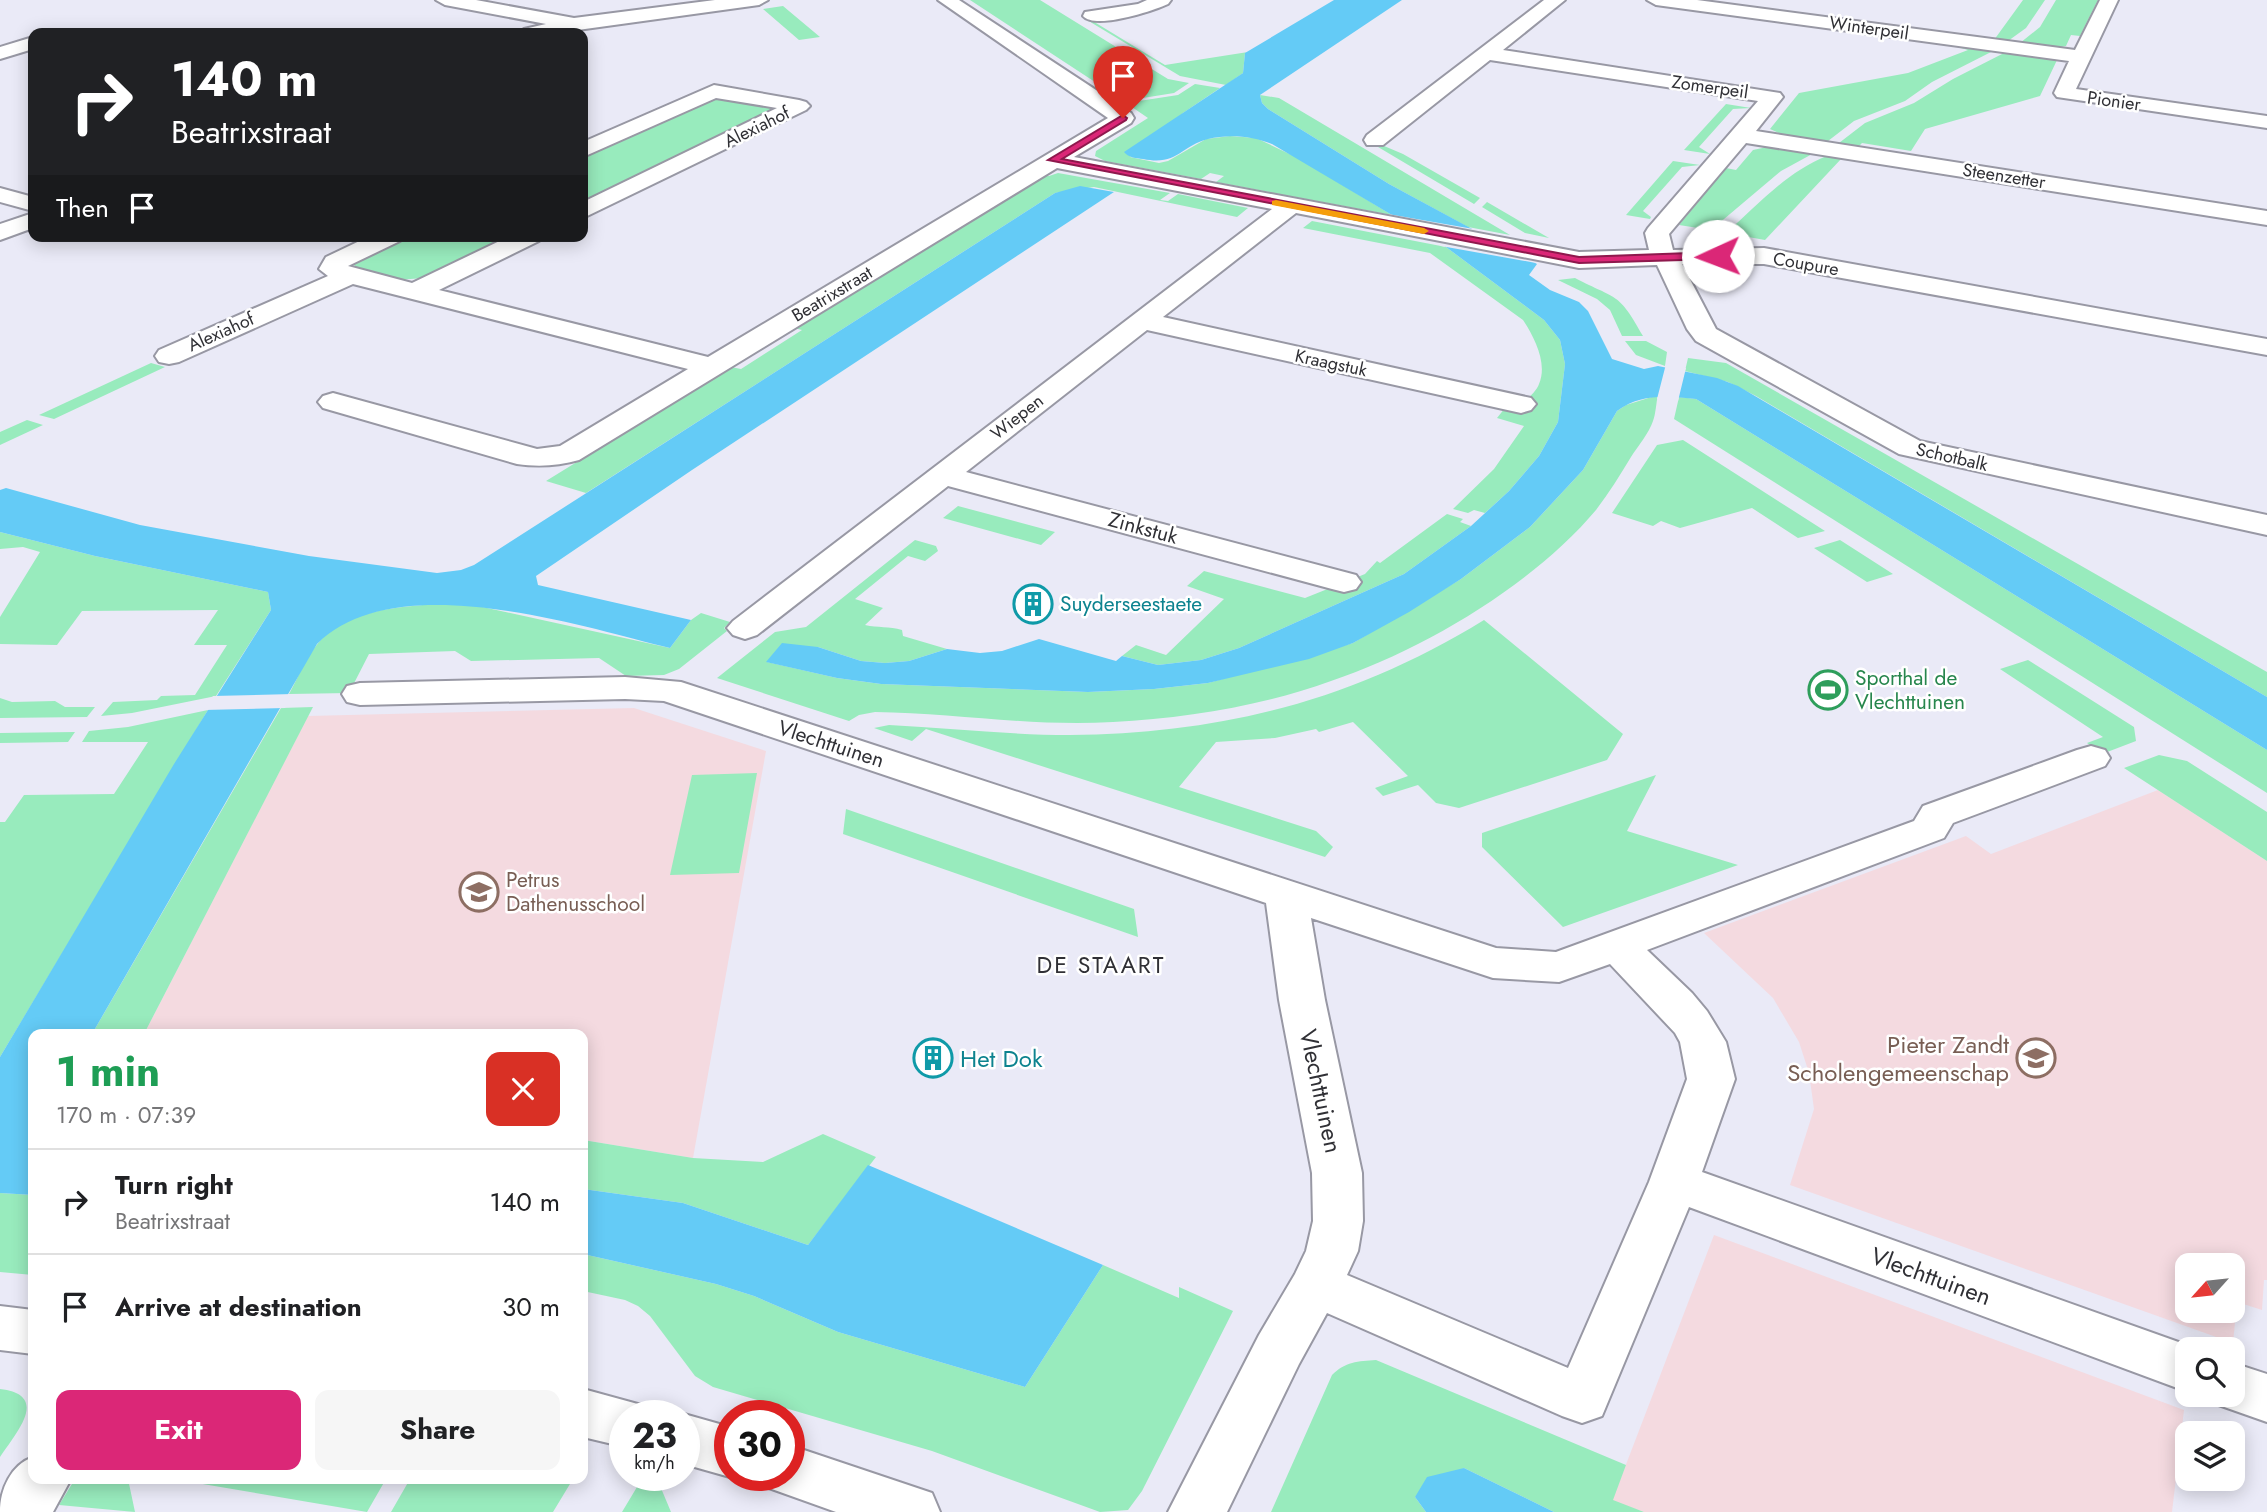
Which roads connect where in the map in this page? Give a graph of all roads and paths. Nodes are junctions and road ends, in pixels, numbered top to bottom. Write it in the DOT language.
graph roads {
  1 [pos="445,0"];
  2 [pos="758,0"];
  3 [pos="947,0"];
  4 [pos="1162,0"];
  5 [pos="1556,0"];
  6 [pos="1656,0"];
  7 [pos="2109,0"];
  8 [pos="1092,16"];
  9 [pos="577,23"];
  10 [pos="554,28"];
  11 [pos="0,32"];
  12 [pos="28,40"];
  13 [pos="28,43"];
  14 [pos="0,53"];
  15 [pos="1487,54"];
  16 [pos="2082,57"];
  17 [pos="2267,122"];
  18 [pos="1740,135"];
  19 [pos="1375,141"];
  20 [pos="588,148"];
  21 [pos="1053,160"];
  22 [pos="0,195"];
  23 [pos="28,203"];
  24 [pos="1290,206"];
  25 [pos="588,209"];
  26 [pos="2267,218"];
  27 [pos="28,222"];
  28 [pos="0,233"];
  29 [pos="379,242"];
  30 [pos="518,242"];
  31 [pos="1665,257"];
  32 [pos="351,275"];
  33 [pos="415,292"];
  34 [pos="1142,321"];
  35 [pos="2267,347"];
  36 [pos="169,356"];
  37 [pos="713,367"];
  38 [pos="333,401"];
  39 [pos="1521,404"];
  40 [pos="943,475"];
  41 [pos="2267,525"];
  42 [pos="1343,582"];
  43 [pos="745,628"];
  44 [pos="360,694"];
  45 [pos="2091,758"];
  46 [pos="1286,894"];
  47 [pos="1616,945"];
  48 [pos="1674,1182"];
  49 [pos="1316,1285"];
  50 [pos="0,1328"];
  51 [pos="28,1331"];
  52 [pos="2175,1364"];
  53 [pos="2245,1390"];
  54 [pos="2267,1398"];
  55 [pos="588,1414"];
  56 [pos="609,1419"];
  57 [pos="805,1475"];
  58 [pos="39,1484"];
  59 [pos="20,1512"];
  60 [pos="912,1512"];
  61 [pos="1197,1512"];
  1 -- 9 [label="street"];
  2 -- 9 [label="street"];
  3 -- 21 [label="street, Beatrixstraat"];
  4 -- 8 [label="street"];
  5 -- 15 [label="street"];
  6 -- 16 [label="street, Winterpeil"];
  7 -- 16 [label="street, Pionier"];
  9 -- 10 [label="street"];
  11 -- 12 [label="street"];
  13 -- 14 [label="street"];
  15 -- 18 [label="street, Zomerpeil"];
  15 -- 19 [label="street"];
  16 -- 17 [label="street, Pionier"];
  18 -- 26 [label="street, Steenzetter"];
  18 -- 31 [label="street, Zomerpeil"];
  20 -- 25 [label="street, Alexiahof"];
  21 -- 24 [label="street, Coupure"];
  21 -- 37 [label="street, Beatrixstraat"];
  22 -- 23 [label="street"];
  24 -- 31 [label="street, Coupure"];
  24 -- 34 [label="street, Wiepen"];
  27 -- 28 [label="street"];
  29 -- 32 [label="street"];
  30 -- 33 [label="street"];
  31 -- 35 [label="street, Coupure"];
  31 -- 41 [label="street, Schotbalk"];
  32 -- 33 [label="street"];
  32 -- 36 [label="street, Alexiahof"];
  33 -- 37 [label="street"];
  34 -- 39 [label="street, Kraagstuk"];
  34 -- 40 [label="street, Wiepen"];
  37 -- 38 [label="street, Beatrixstraat"];
  40 -- 42 [label="street, Zinkstuk"];
  40 -- 43 [label="street, Wiepen"];
  44 -- 46 [label="street, Vlechttuinen"];
  45 -- 47 [label="street, Vlechttuinen"];
  46 -- 47 [label="street, Vlechttuinen"];
  46 -- 49 [label="street, Vlechttuinen"];
  47 -- 48 [label="street"];
  48 -- 49 [label="street"];
  48 -- 52 [label="street, Vlechttuinen"];
  49 -- 61 [label="street, Vlechttuinen"];
  50 -- 51 [label="street"];
  53 -- 54 [label="street"];
  55 -- 56 [label="street"];
  57 -- 60 [label="street"];
  58 -- 59 [label="street"];
}
